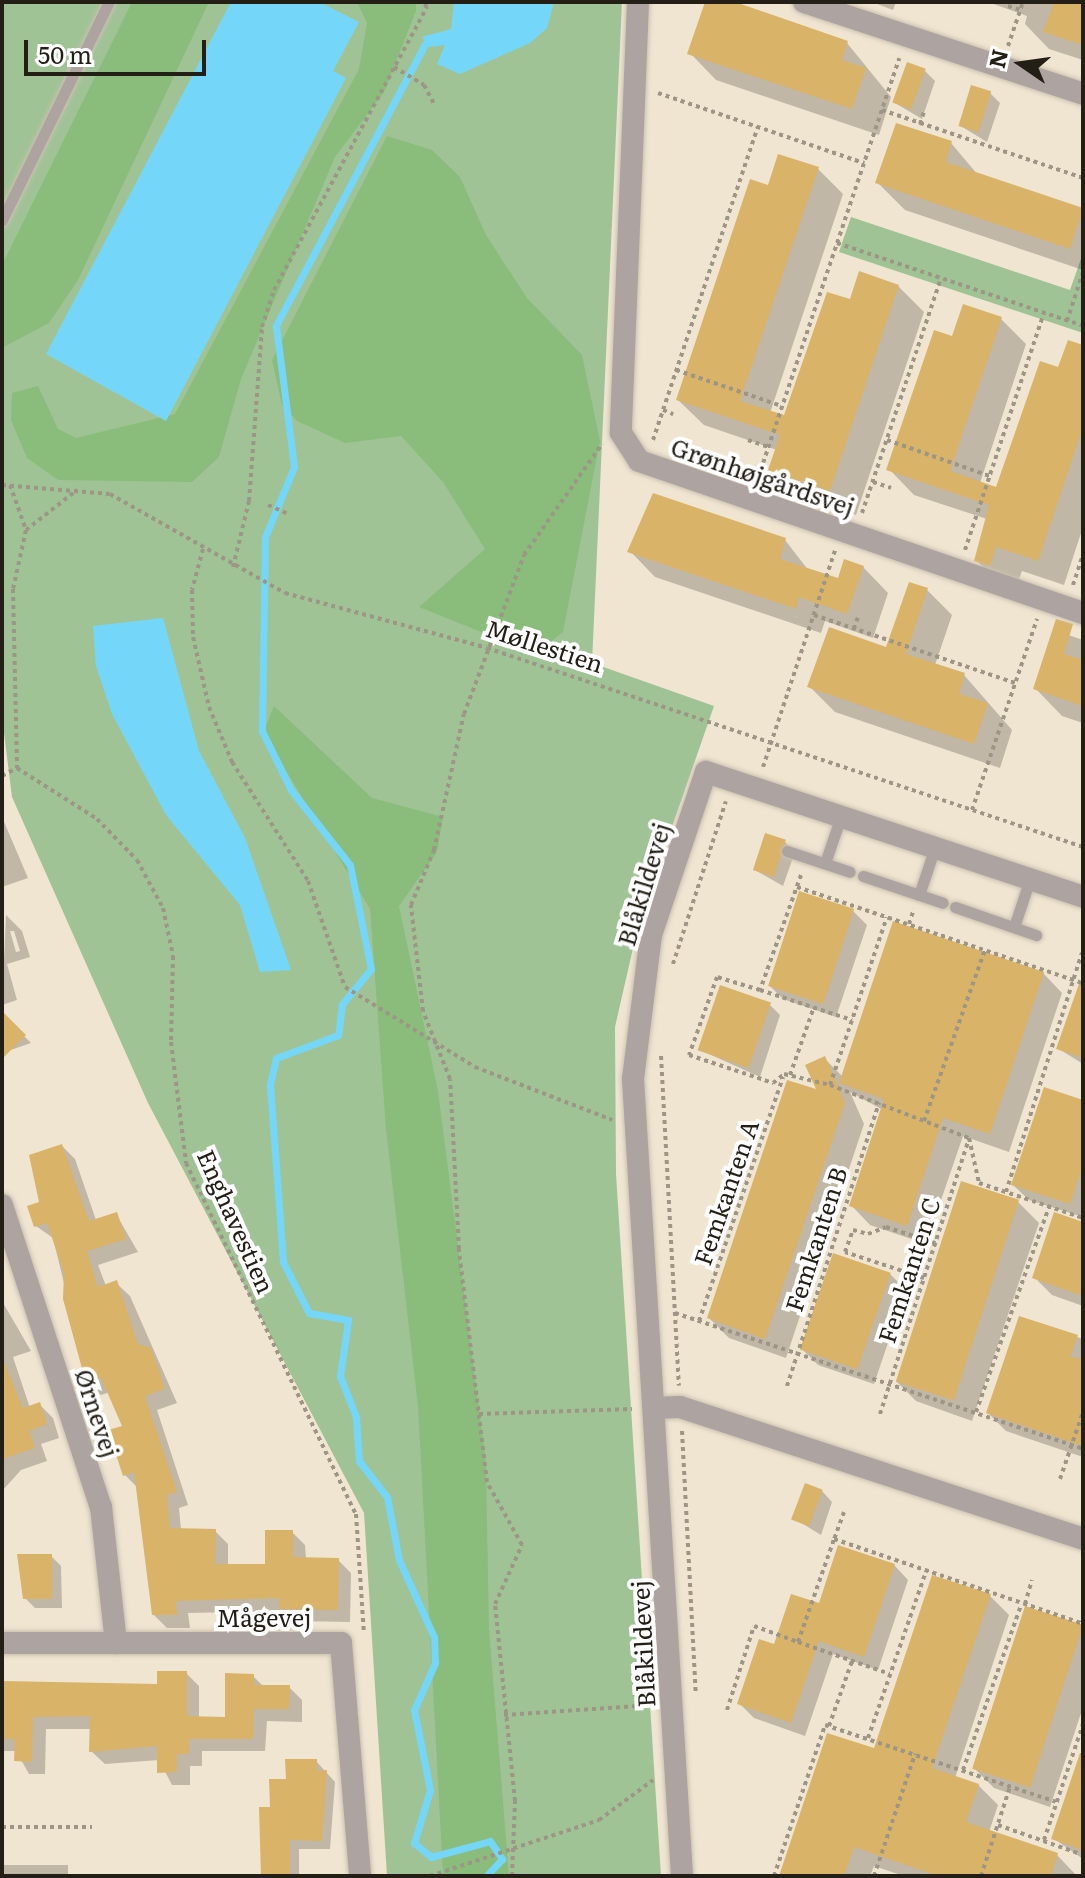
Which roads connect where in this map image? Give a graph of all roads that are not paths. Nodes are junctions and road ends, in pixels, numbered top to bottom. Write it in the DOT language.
graph roads {
  1 [pos="109,2"];
  2 [pos="638,2"];
  3 [pos="804,2"];
  4 [pos="1083,94"];
  5 [pos="2,220"];
  6 [pos="1064,606"];
  7 [pos="841,816"];
  8 [pos="935,847"];
  9 [pos="787,851"];
  10 [pos="825,863"];
  11 [pos="850,872"];
  12 [pos="863,876"];
  13 [pos="1030,879"];
  14 [pos="919,895"];
  15 [pos="1083,897"];
  16 [pos="943,903"];
  17 [pos="955,907"];
  18 [pos="1014,927"];
  19 [pos="1036,935"];
  20 [pos="2,1205"];
  21 [pos="654,1408"];
  22 [pos="1083,1539"];
  23 [pos="2,1643"];
  24 [pos="116,1643"];
  25 [pos="360,1876"];
  26 [pos="682,1876"];
  1 -- 5 [label="lane"];
  2 -- 6 [label="street, Grønhøjgårdsvej"];
  3 -- 4 [label="street"];
  7 -- 8 [label="street, Blåkildevej"];
  7 -- 10 [label="lane"];
  7 -- 21 [label="street, Blåkildevej"];
  8 -- 13 [label="street, Blåkildevej"];
  8 -- 14 [label="lane"];
  9 -- 10 [label="lane"];
  10 -- 11 [label="lane"];
  12 -- 14 [label="lane"];
  13 -- 15 [label="street, Blåkildevej"];
  13 -- 18 [label="lane"];
  14 -- 16 [label="lane"];
  17 -- 18 [label="lane"];
  18 -- 19 [label="lane"];
  20 -- 24 [label="street, Ørnevej"];
  21 -- 22 [label="street"];
  21 -- 26 [label="street, Blåkildevej"];
  23 -- 24 [label="street, Mågevej"];
  24 -- 25 [label="street, Mågevej"];
}
